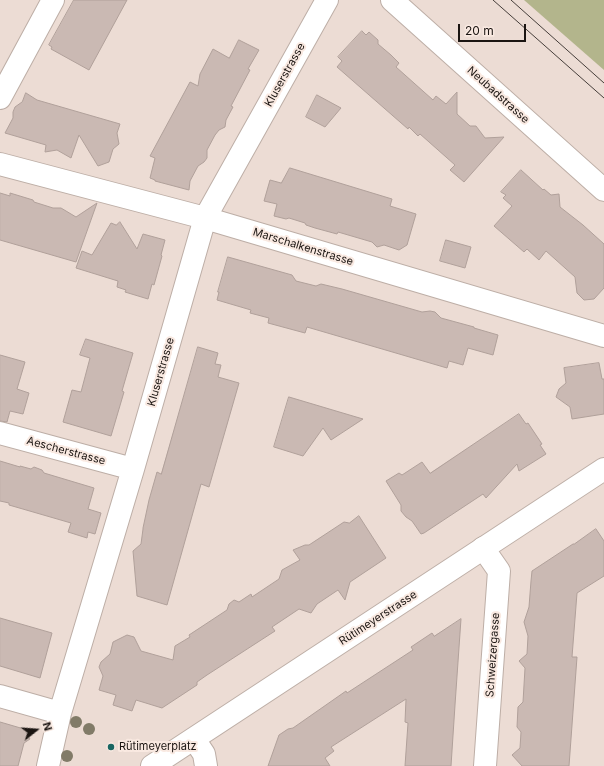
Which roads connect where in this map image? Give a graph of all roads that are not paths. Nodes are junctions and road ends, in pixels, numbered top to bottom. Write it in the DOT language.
graph roads {
  1 [pos="53,0"];
  2 [pos="327,0"];
  3 [pos="392,0"];
  4 [pos="0,98"];
  5 [pos="0,164"];
  6 [pos="604,190"];
  7 [pos="205,218"];
  8 [pos="604,336"];
  9 [pos="0,433"];
  10 [pos="133,469"];
  11 [pos="604,469"];
  12 [pos="483,548"];
  13 [pos="0,696"];
  14 [pos="60,713"];
  15 [pos="194,739"];
  16 [pos="48,766"];
  17 [pos="152,766"];
  18 [pos="206,766"];
  19 [pos="485,766"];
  1 -- 4 [label="street"];
  2 -- 7 [label="street, Kluserstrasse"];
  3 -- 6 [label="street, Neubadstrasse"];
  5 -- 7 [label="street, Marschalkenstrasse"];
  7 -- 8 [label="street, Marschalkenstrasse"];
  7 -- 10 [label="street, Kluserstrasse"];
  9 -- 10 [label="street, Aescherstrasse"];
  10 -- 14 [label="street, Kluserstrasse"];
  11 -- 12 [label="street, Rütimeyerstrasse"];
  12 -- 15 [label="street, Rütimeyerstrasse"];
  12 -- 19 [label="street, Schweizergasse"];
  13 -- 14 [label="street"];
  14 -- 16 [label="street, Kluserstrasse"];
  15 -- 17 [label="street, Rütimeyerstrasse"];
  15 -- 18 [label="street"];
}
